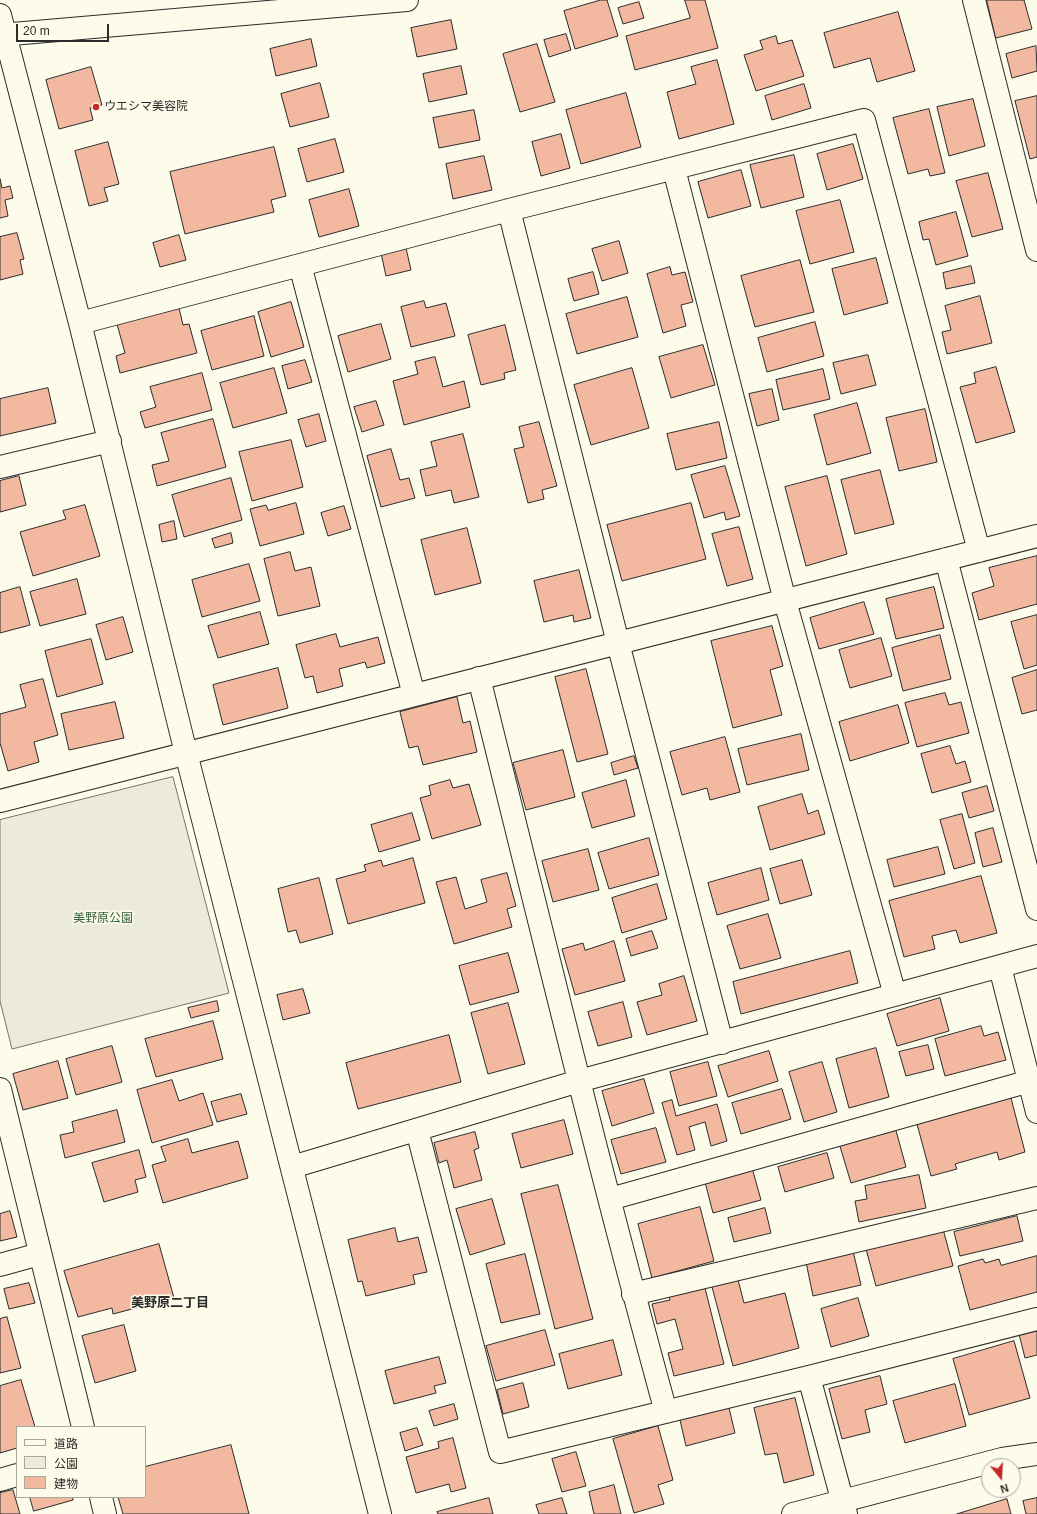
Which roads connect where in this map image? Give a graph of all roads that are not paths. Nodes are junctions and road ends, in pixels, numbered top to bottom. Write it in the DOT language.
graph roads {
  1 [pos="407,0"];
  2 [pos="974,0"];
  3 [pos="2,28"];
  4 [pos="674,169"];
  5 [pos="509,210"];
  6 [pos="1037,250"];
  7 [pos="300,265"];
  8 [pos="80,323"];
  9 [pos="110,441"];
  10 [pos="0,467"];
  11 [pos="1037,536"];
  12 [pos="979,551"];
  13 [pos="946,559"];
  14 [pos="785,601"];
  15 [pos="618,643"];
  16 [pos="480,678"];
  17 [pos="414,695"];
  18 [pos="186,753"];
  19 [pos="0,801"];
  20 [pos="1037,909"];
  21 [pos="1037,956"];
  22 [pos="1000,967"];
  23 [pos="895,995"];
  24 [pos="722,1043"];
  25 [pos="579,1081"];
  26 [pos="1030,1081"];
  27 [pos="0,1089"];
  28 [pos="1037,1112"];
  29 [pos="417,1130"];
  30 [pos="292,1167"];
  31 [pos="1037,1198"];
  32 [pos="610,1199"];
  33 [pos="40,1254"];
  34 [pos="0,1265"];
  35 [pos="633,1294"];
  36 [pos="1037,1319"];
  37 [pos="809,1377"];
  38 [pos="666,1412"];
  39 [pos="83,1426"];
  40 [pos="1037,1454"];
  41 [pos="16,1475"];
  42 [pos="0,1480"];
  43 [pos="101,1498"];
  44 [pos="844,1508"];
  45 [pos="105,1514"];
  46 [pos="380,1514"];
  47 [pos="793,1514"];
  1 -- 3 [label="street"];
  2 -- 6 [label="street"];
  3 -- 8 [label="street"];
  4 -- 5 [label="street"];
  4 -- 12 [label="street"];
  4 -- 14 [label="street"];
  5 -- 7 [label="street"];
  5 -- 15 [label="street"];
  7 -- 8 [label="street"];
  7 -- 17 [label="street"];
  8 -- 9 [label="street"];
  9 -- 10 [label="street"];
  9 -- 18 [label="street"];
  11 -- 12 [label="street"];
  12 -- 13 [label="street"];
  13 -- 14 [label="street"];
  13 -- 20 [label="street"];
  14 -- 15 [label="street"];
  14 -- 23 [label="street"];
  15 -- 16 [label="street"];
  15 -- 24 [label="street"];
  16 -- 17 [label="street"];
  16 -- 25 [label="street"];
  17 -- 18 [label="street"];
  18 -- 19 [label="street"];
  18 -- 30 [label="street"];
  21 -- 22 [label="street"];
  22 -- 23 [label="street"];
  22 -- 26 [label="street"];
  23 -- 24 [label="street"];
  24 -- 25 [label="street"];
  25 -- 29 [label="street"];
  25 -- 32 [label="street"];
  26 -- 28 [label="street"];
  26 -- 32 [label="street"];
  27 -- 33 [label="street"];
  29 -- 30 [label="street"];
  29 -- 38 [label="street"];
  30 -- 46 [label="street"];
  31 -- 35 [label="street"];
  32 -- 35 [label="street"];
  33 -- 34 [label="street"];
  33 -- 39 [label="street"];
  35 -- 38 [label="street"];
  36 -- 37 [label="street"];
  37 -- 38 [label="street"];
  37 -- 44 [label="street"];
  40 -- 44 [label="street"];
  41 -- 42 [label="street"];
  43 -- 45 [label="street"];
  44 -- 47 [label="street"];
}
